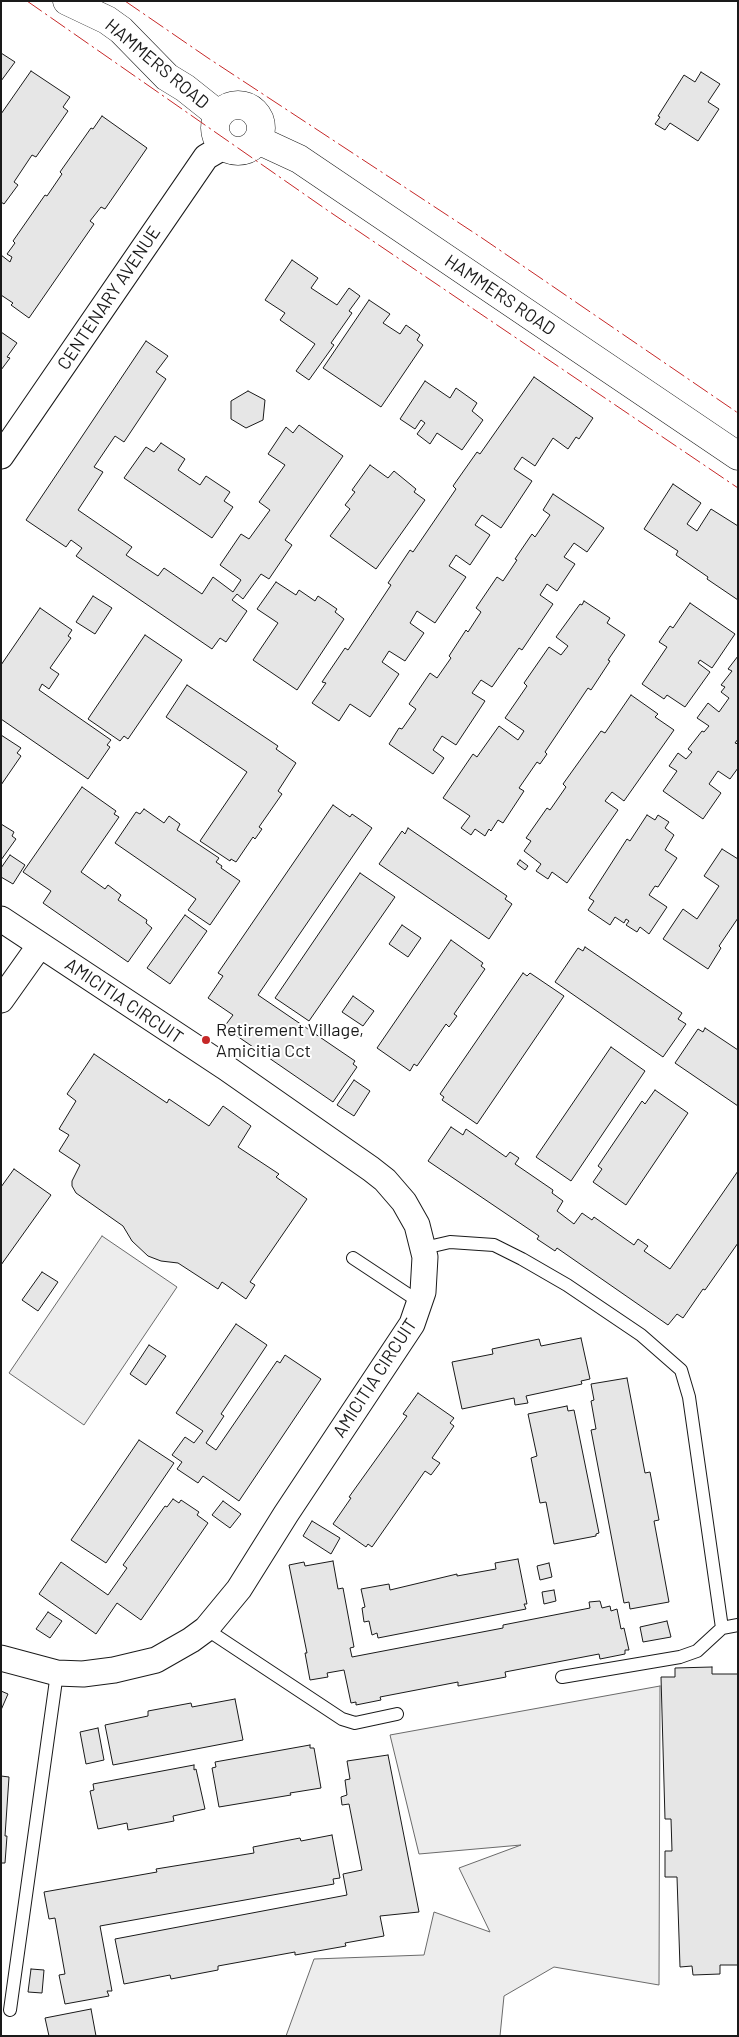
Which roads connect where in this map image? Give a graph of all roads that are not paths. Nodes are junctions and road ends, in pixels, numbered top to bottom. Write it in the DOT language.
graph roads {
  1 [pos="67,1"];
  2 [pos="219,115"];
  3 [pos="258,140"];
  4 [pos="223,146"];
  5 [pos="1,456"];
  6 [pos="738,456"];
  7 [pos="1,918"];
  8 [pos="40,945"];
  9 [pos="1,1000"];
  10 [pos="424,1248"];
  11 [pos="353,1258"];
  12 [pos="421,1303"];
  13 [pos="738,1625"];
  14 [pos="722,1628"];
  15 [pos="206,1629"];
  16 [pos="1,1658"];
  17 [pos="57,1673"];
  18 [pos="562,1677"];
  19 [pos="397,1714"];
  20 [pos="10,2010"];
  1 -- 2 [label="street, HAMMERS ROAD"];
  2 -- 3 [label="street"];
  2 -- 4 [label="street"];
  3 -- 4 [label="street"];
  3 -- 6 [label="street, HAMMERS ROAD"];
  4 -- 5 [label="street, CENTENARY AVENUE"];
  7 -- 8 [label="street, AMICITIA CIRCUIT"];
  8 -- 9 [label="street"];
  8 -- 10 [label="street, AMICITIA CIRCUIT"];
  10 -- 12 [label="street, AMICITIA CIRCUIT"];
  10 -- 14 [label="lane"];
  11 -- 12 [label="lane"];
  12 -- 15 [label="street, AMICITIA CIRCUIT"];
  13 -- 14 [label="lane"];
  14 -- 18 [label="lane"];
  15 -- 17 [label="street, AMICITIA CIRCUIT"];
  15 -- 19 [label="lane"];
  16 -- 17 [label="street, AMICITIA CIRCUIT"];
  17 -- 20 [label="lane"];
}
